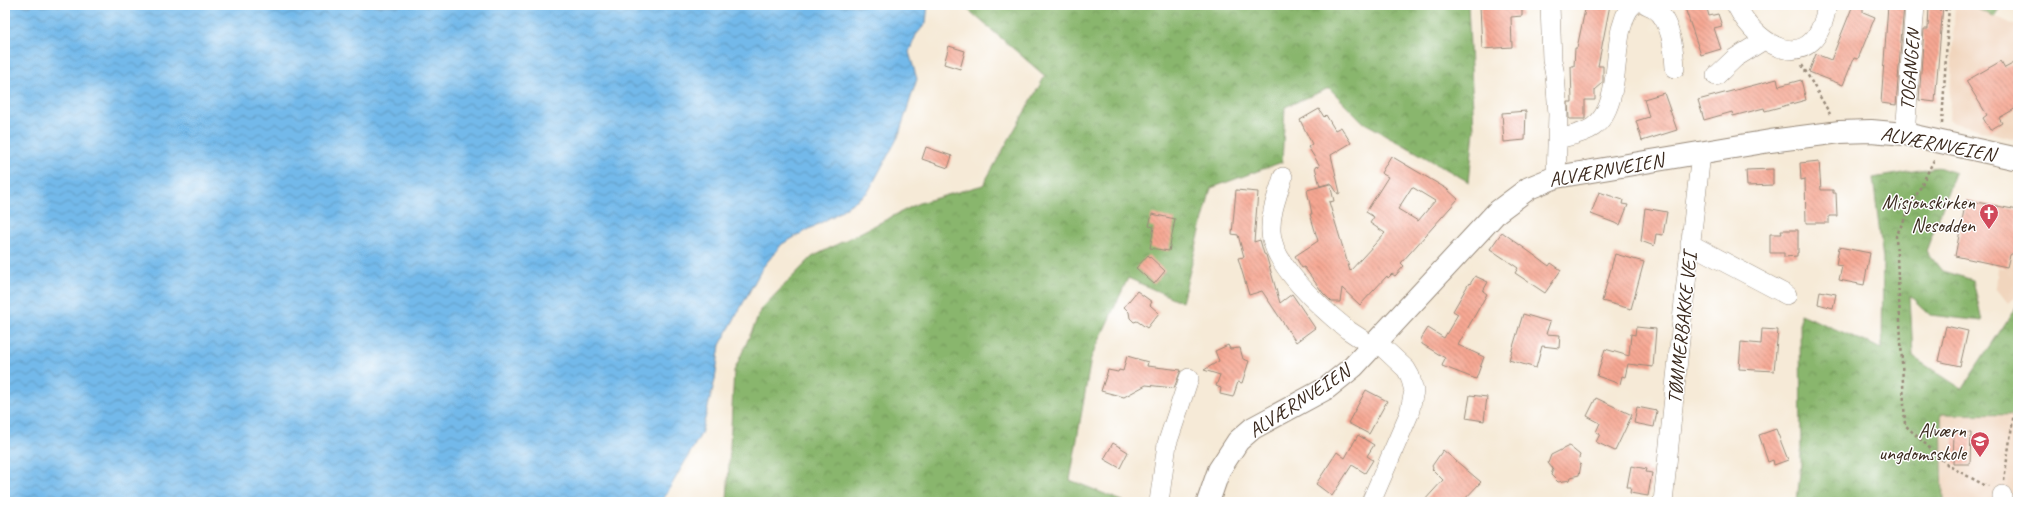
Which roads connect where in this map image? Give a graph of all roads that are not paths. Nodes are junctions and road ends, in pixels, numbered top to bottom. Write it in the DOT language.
graph roads {
  1 [pos="1550,5"];
  2 [pos="1633,5"];
  3 [pos="1647,5"];
  4 [pos="1736,5"];
  5 [pos="1827,5"];
  6 [pos="1915,5"];
  7 [pos="1764,40"];
  8 [pos="1675,68"];
  9 [pos="1716,76"];
  10 [pos="1905,134"];
  11 [pos="1558,139"];
  12 [pos="1701,154"];
  13 [pos="2018,159"];
  14 [pos="1283,177"];
  15 [pos="1556,177"];
  16 [pos="1690,244"];
  17 [pos="1787,296"];
  18 [pos="1375,345"];
  19 [pos="1189,378"];
  20 [pos="1159,502"];
  21 [pos="1208,502"];
  22 [pos="1371,502"];
  23 [pos="1663,502"];
  1 -- 11 [label="street"];
  2 -- 11 [label="street"];
  3 -- 8 [label="street"];
  4 -- 7 [label="street"];
  5 -- 7 [label="street"];
  6 -- 10 [label="street, TOGANGEN"];
  7 -- 9 [label="street"];
  10 -- 12 [label="main road, ALVÆRNVEIEN"];
  10 -- 13 [label="main road, ALVÆRNVEIEN"];
  11 -- 15 [label="street"];
  12 -- 15 [label="main road, ALVÆRNVEIEN"];
  12 -- 16 [label="street, TØMMERBAKKE VEI"];
  14 -- 18 [label="street"];
  15 -- 18 [label="main road, ALVÆRNVEIEN"];
  16 -- 17 [label="street"];
  16 -- 23 [label="street, TØMMERBAKKE VEI"];
  18 -- 21 [label="main road, ALVÆRNVEIEN"];
  18 -- 22 [label="street"];
  19 -- 20 [label="street"];
}
